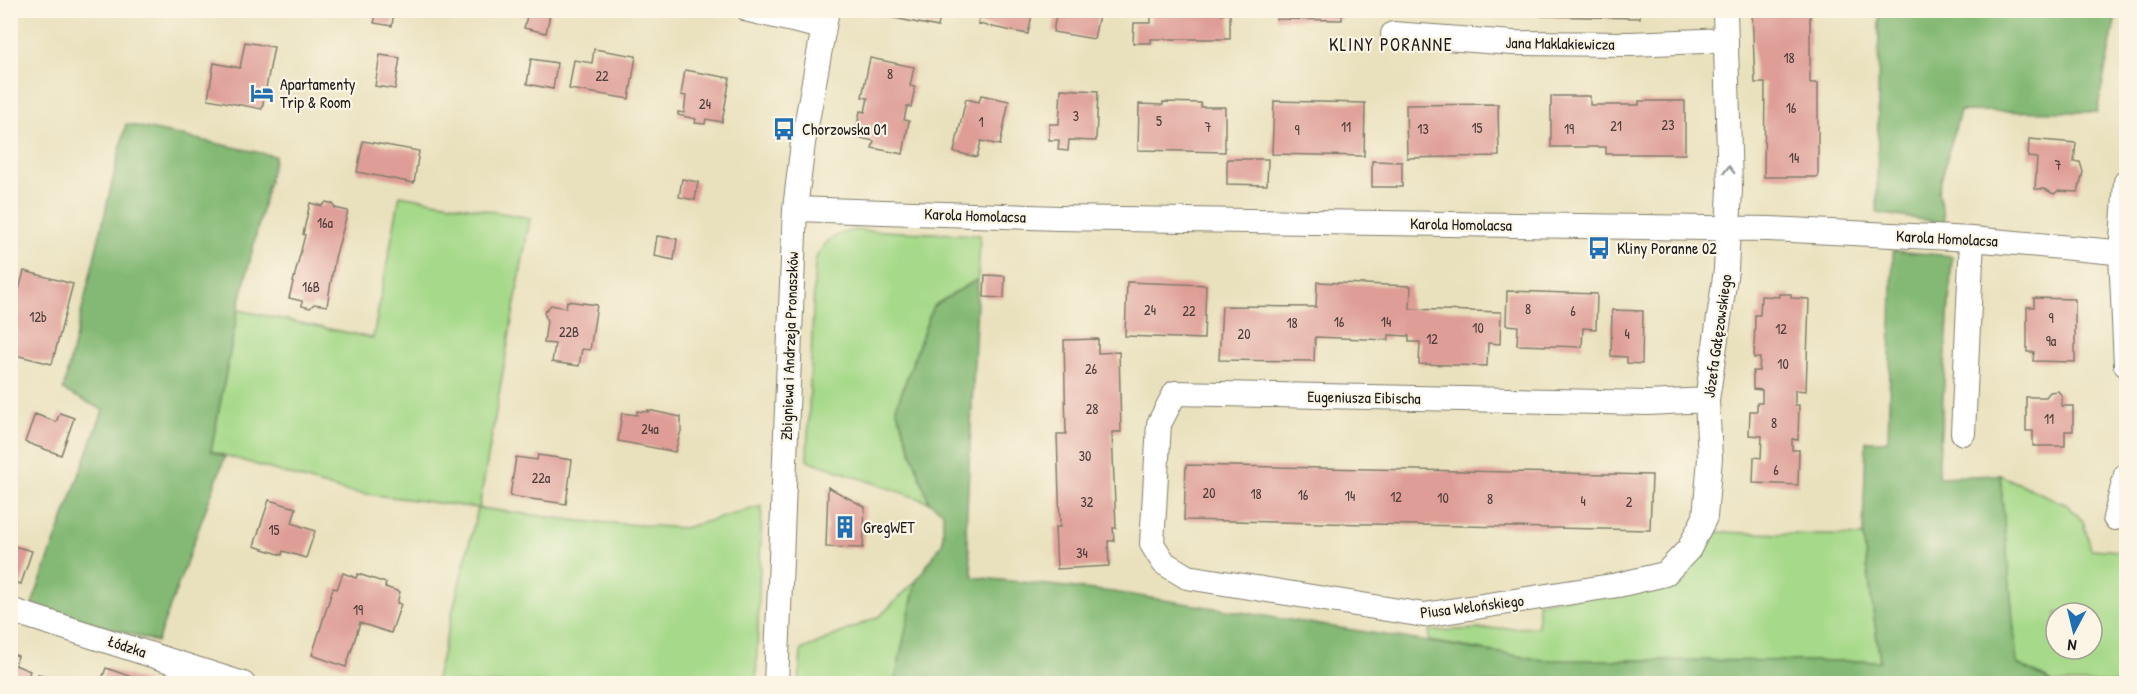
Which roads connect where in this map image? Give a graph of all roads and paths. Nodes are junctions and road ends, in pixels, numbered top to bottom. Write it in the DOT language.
graph roads {
  1 [pos="749,10"];
  2 [pos="1725,10"];
  3 [pos="825,19"];
  4 [pos="1393,34"];
  5 [pos="1726,40"];
  6 [pos="2127,182"];
  7 [pos="795,209"];
  8 [pos="1728,229"];
  9 [pos="1972,238"];
  10 [pos="2124,253"];
  11 [pos="2127,365"];
  12 [pos="1707,400"];
  13 [pos="1962,433"];
  14 [pos="2127,475"];
  15 [pos="2115,518"];
  16 [pos="1152,544"];
  17 [pos="1689,549"];
  18 [pos="10,610"];
  19 [pos="243,684"];
  20 [pos="776,684"];
  1 -- 3 [label="street"];
  2 -- 5 [label="street, Józefa Gałęzowskiego"];
  3 -- 7 [label="street, Zbigniewa i Andrzeja Pronaszków"];
  4 -- 5 [label="street, Jana Maklakiewicza"];
  8 -- 5 [label="street, Józefa Gałęzowskiego, one-way"];
  6 -- 10 [label="street"];
  7 -- 8 [label="street, Karola Homolacsa"];
  7 -- 20 [label="street, Zbigniewa i Andrzeja Pronaszków"];
  8 -- 9 [label="street, Karola Homolacsa"];
  8 -- 12 [label="street, Józefa Gałęzowskiego"];
  9 -- 10 [label="street, Karola Homolacsa"];
  9 -- 13 [label="street"];
  10 -- 11 [label="street"];
  12 -- 16 [label="street, Eugeniusza Eibischa"];
  12 -- 17 [label="street, Józefa Gałęzowskiego"];
  14 -- 15 [label="street"];
  16 -- 17 [label="street, Piusa Welońskiego"];
  18 -- 19 [label="street, Łódzka"];
}
